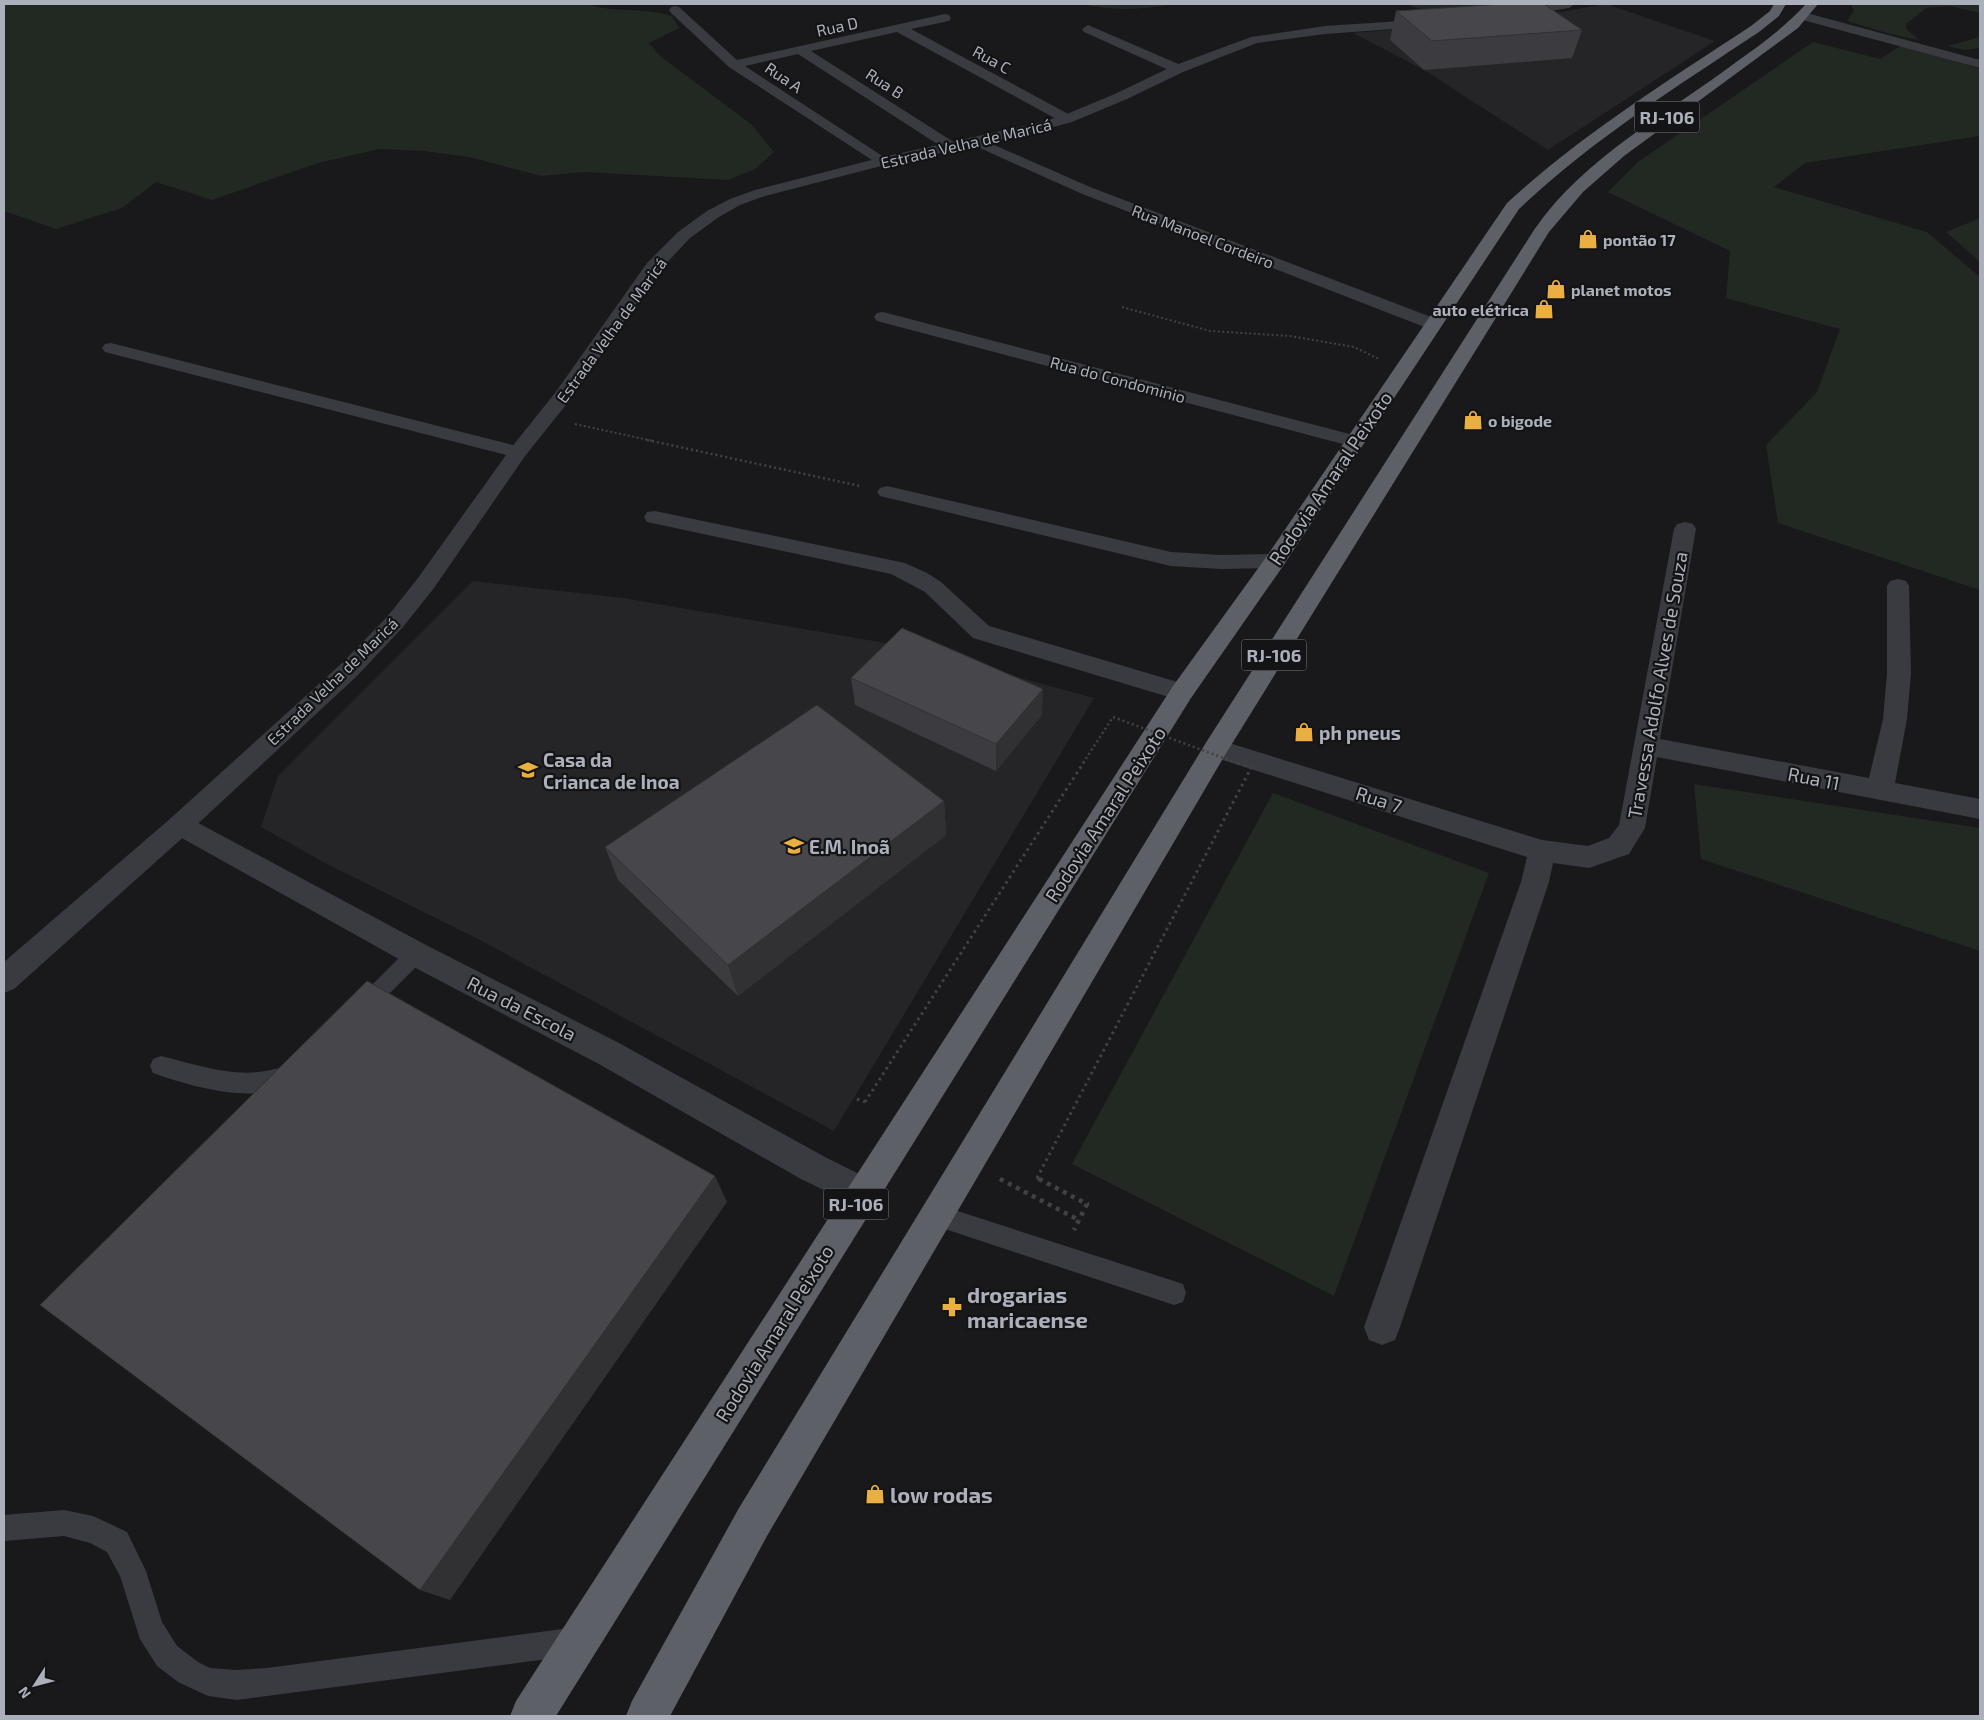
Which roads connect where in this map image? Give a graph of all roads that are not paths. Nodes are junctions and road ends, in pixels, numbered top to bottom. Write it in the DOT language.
graph roads {
  1 [pos="1569,4"];
  2 [pos="1780,4"];
  3 [pos="1812,4"];
  4 [pos="676,10"];
  5 [pos="1502,15"];
  6 [pos="1803,16"];
  7 [pos="945,18"];
  8 [pos="1448,22"];
  9 [pos="900,29"];
  10 [pos="1088,29"];
  11 [pos="801,50"];
  12 [pos="1980,53"];
  13 [pos="1955,56"];
  14 [pos="734,64"];
  15 [pos="1980,64"];
  16 [pos="1178,69"];
  17 [pos="1067,119"];
  18 [pos="976,141"];
  19 [pos="950,146"];
  20 [pos="883,161"];
  21 [pos="883,318"];
  22 [pos="1433,324"];
  23 [pos="111,348"];
  24 [pos="1354,441"];
  25 [pos="518,452"];
  26 [pos="887,492"];
  27 [pos="655,518"];
  28 [pos="1685,529"];
  29 [pos="1274,561"];
  30 [pos="1898,586"];
  31 [pos="1182,692"];
  32 [pos="1647,746"];
  33 [pos="1216,748"];
  34 [pos="1880,790"];
  35 [pos="1980,809"];
  36 [pos="180,825"];
  37 [pos="1542,851"];
  38 [pos="416,954"];
  39 [pos="4,980"];
  40 [pos="352,1017"];
  41 [pos="161,1066"];
  42 [pos="302,1066"];
  43 [pos="863,1194"];
  44 [pos="936,1215"];
  45 [pos="1174,1293"];
  46 [pos="1382,1327"];
  47 [pos="4,1528"];
  48 [pos="580,1641"];
  49 [pos="531,1716"];
  50 [pos="647,1716"];
  1 -- 5 [label="street"];
  2 -- 22 [label="highway, Rodovia Amaral Peixoto / RJ-106"];
  3 -- 6 [label="highway, RJ-106"];
  4 -- 14 [label="street, Rua A"];
  6 -- 13 [label="street"];
  6 -- 33 [label="highway, RJ-106"];
  7 -- 9 [label="street, Rua D"];
  8 -- 16 [label="street, Estrada Velha de Maricá"];
  9 -- 11 [label="street, Rua D"];
  9 -- 17 [label="street, Rua C"];
  10 -- 16 [label="street"];
  11 -- 14 [label="street, Rua D"];
  11 -- 19 [label="street, Rua B"];
  12 -- 13 [label="street"];
  13 -- 15 [label="street"];
  14 -- 20 [label="street, Rua A"];
  16 -- 17 [label="street, Estrada Velha de Maricá"];
  17 -- 18 [label="street, Estrada Velha de Maricá"];
  18 -- 19 [label="street, Estrada Velha de Maricá"];
  18 -- 22 [label="street, Rua Manoel Cordeiro"];
  19 -- 20 [label="street, Estrada Velha de Maricá"];
  20 -- 25 [label="street, Estrada Velha de Maricá"];
  21 -- 24 [label="street, Rua do Condominio"];
  22 -- 24 [label="highway, Rodovia Amaral Peixoto / RJ-106"];
  23 -- 25 [label="street"];
  24 -- 29 [label="highway, Rodovia Amaral Peixoto / RJ-106"];
  25 -- 36 [label="street, Estrada Velha de Maricá"];
  26 -- 29 [label="street"];
  27 -- 31 [label="street"];
  28 -- 32 [label="street, Travessa Adolfo Alves de Souza"];
  29 -- 31 [label="highway, Rodovia Amaral Peixoto / RJ-106"];
  30 -- 34 [label="street"];
  31 -- 43 [label="highway, Rodovia Amaral Peixoto / RJ-106"];
  32 -- 34 [label="street, Rua 11"];
  32 -- 37 [label="street, Travessa Adolfo Alves de Souza"];
  33 -- 37 [label="street, Rua 7"];
  33 -- 44 [label="highway, RJ-106"];
  34 -- 35 [label="street, Rua 11"];
  36 -- 38 [label="street, Rua da Escola"];
  36 -- 39 [label="street, Estrada Velha de Maricá"];
  37 -- 46 [label="street"];
  38 -- 40 [label="lane"];
  38 -- 43 [label="street, Rua da Escola"];
  41 -- 42 [label="lane"];
  43 -- 48 [label="highway, Rodovia Amaral Peixoto / RJ-106"];
  44 -- 45 [label="lane"];
  44 -- 50 [label="highway, RJ-106"];
  47 -- 48 [label="lane"];
  48 -- 49 [label="highway, Rodovia Amaral Peixoto / RJ-106"];
}
